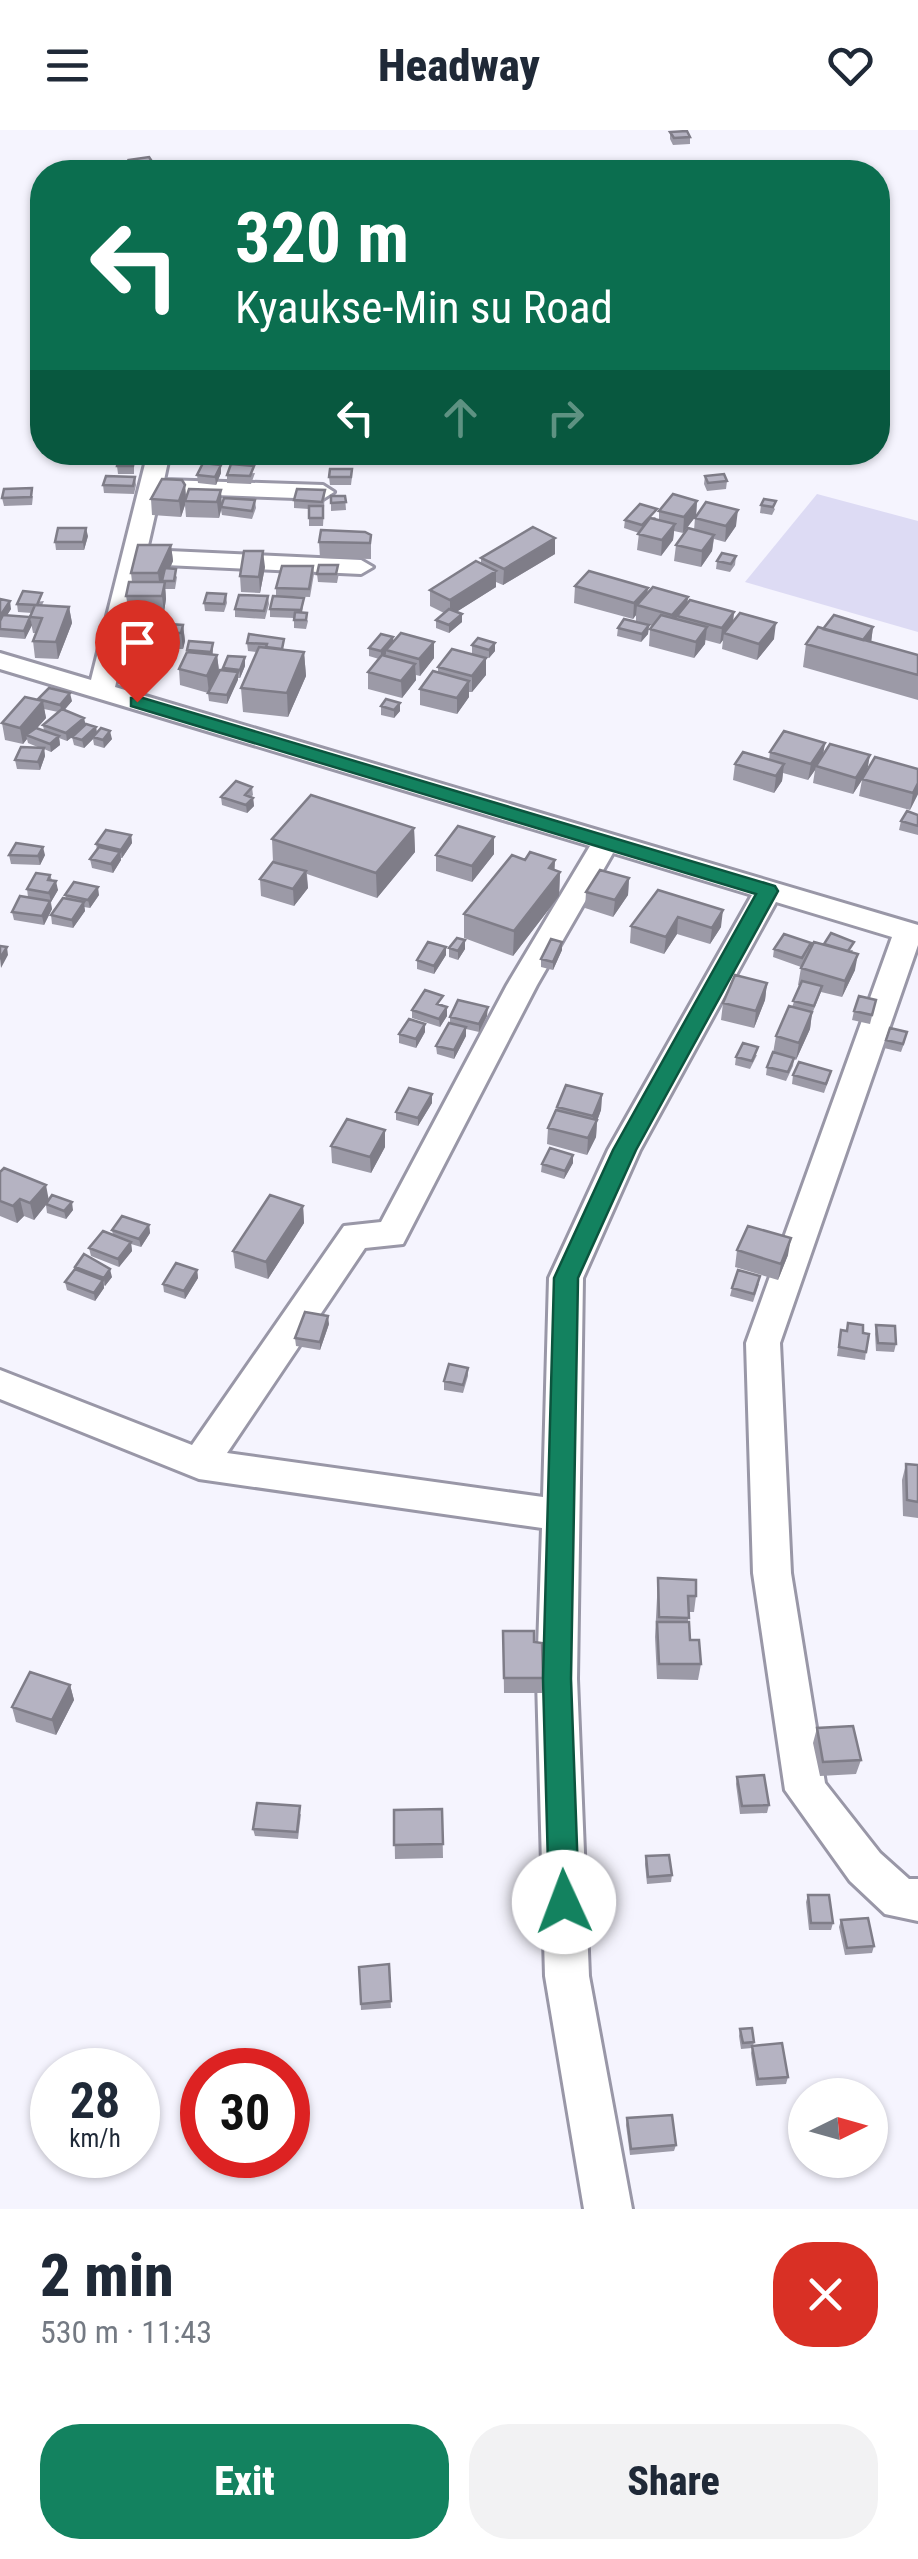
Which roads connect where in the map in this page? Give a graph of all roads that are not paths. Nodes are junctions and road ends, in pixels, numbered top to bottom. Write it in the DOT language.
graph roads {
  1 [pos="156,465"];
  2 [pos="150,486"];
  3 [pos="322,492"];
  4 [pos="132,556"];
  5 [pos="361,567"];
  6 [pos="0,661"];
  7 [pos="101,691"];
  8 [pos="606,842"];
  9 [pos="768,891"];
  10 [pos="913,934"];
  11 [pos="0,1384"];
  12 [pos="199,1464"];
  13 [pos="558,1515"];
  14 [pos="918,1900"];
  15 [pos="608,2209"];
  1 -- 2 [label="street"];
  2 -- 3 [label="street"];
  2 -- 4 [label="street"];
  4 -- 5 [label="street"];
  4 -- 7 [label="street"];
  6 -- 7 [label="street"];
  7 -- 8 [label="street"];
  8 -- 9 [label="street"];
  8 -- 12 [label="street"];
  9 -- 10 [label="street"];
  9 -- 13 [label="street"];
  10 -- 14 [label="street"];
  11 -- 12 [label="street"];
  12 -- 13 [label="street"];
  13 -- 15 [label="street"];
}
